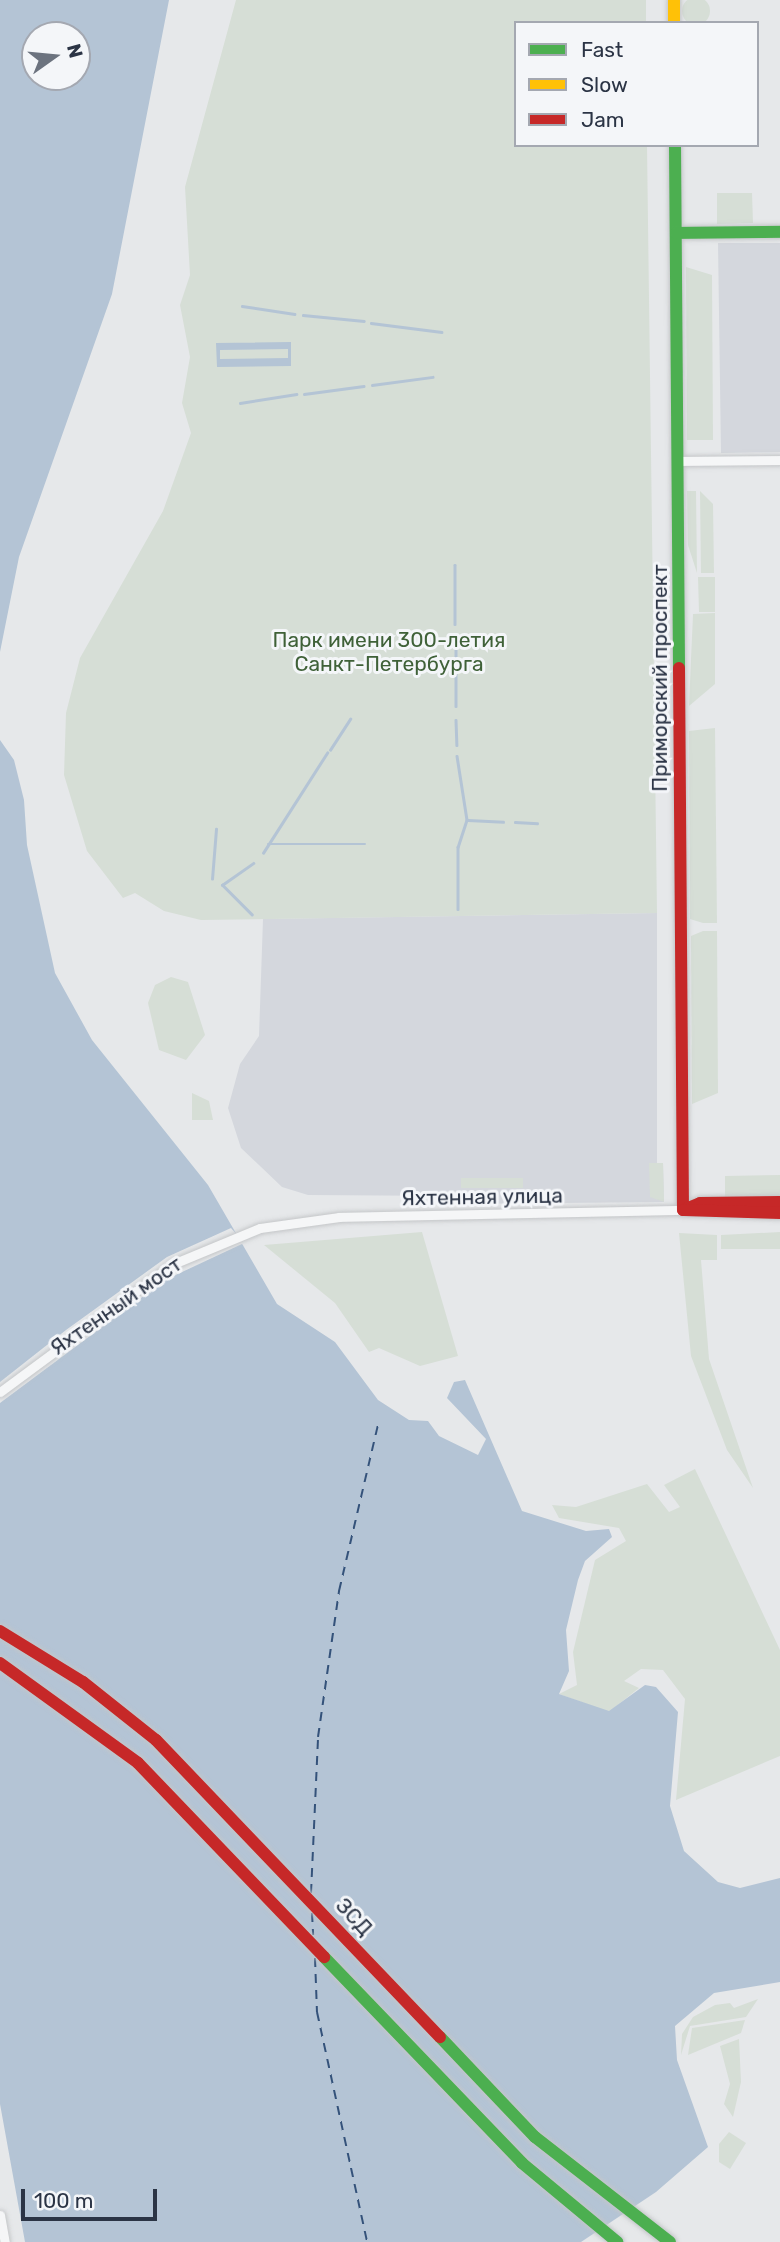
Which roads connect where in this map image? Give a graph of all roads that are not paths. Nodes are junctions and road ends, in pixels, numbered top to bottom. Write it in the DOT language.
graph roads {
  1 [pos="674,0"];
  2 [pos="674,21"];
  3 [pos="675,147"];
  4 [pos="780,232"];
  5 [pos="676,233"];
  6 [pos="780,460"];
  7 [pos="678,461"];
  8 [pos="780,1202"];
  9 [pos="683,1210"];
  10 [pos="780,1213"];
  11 [pos="281,1224"];
  12 [pos="0,1392"];
  13 [pos="0,1631"];
  14 [pos="0,1663"];
  15 [pos="0,2216"];
  16 [pos="5,2242"];
  17 [pos="617,2242"];
  18 [pos="670,2242"];
  1 -- 2 [label="main road"];
  3 -- 5 [label="main road, Приморский проспект"];
  4 -- 5 [label="main road"];
  5 -- 7 [label="main road, Приморский проспект"];
  6 -- 7 [label="street"];
  7 -- 9 [label="main road, Приморский проспект"];
  8 -- 9 [label="main road, Яхтенная улица"];
  9 -- 10 [label="main road, Яхтенная улица"];
  9 -- 11 [label="street, Яхтенная улица"];
  11 -- 12 [label="street, Яхтенный мост"];
  13 -- 18 [label="main road, ЗСД"];
  14 -- 17 [label="main road"];
  15 -- 16 [label="street"];
}
